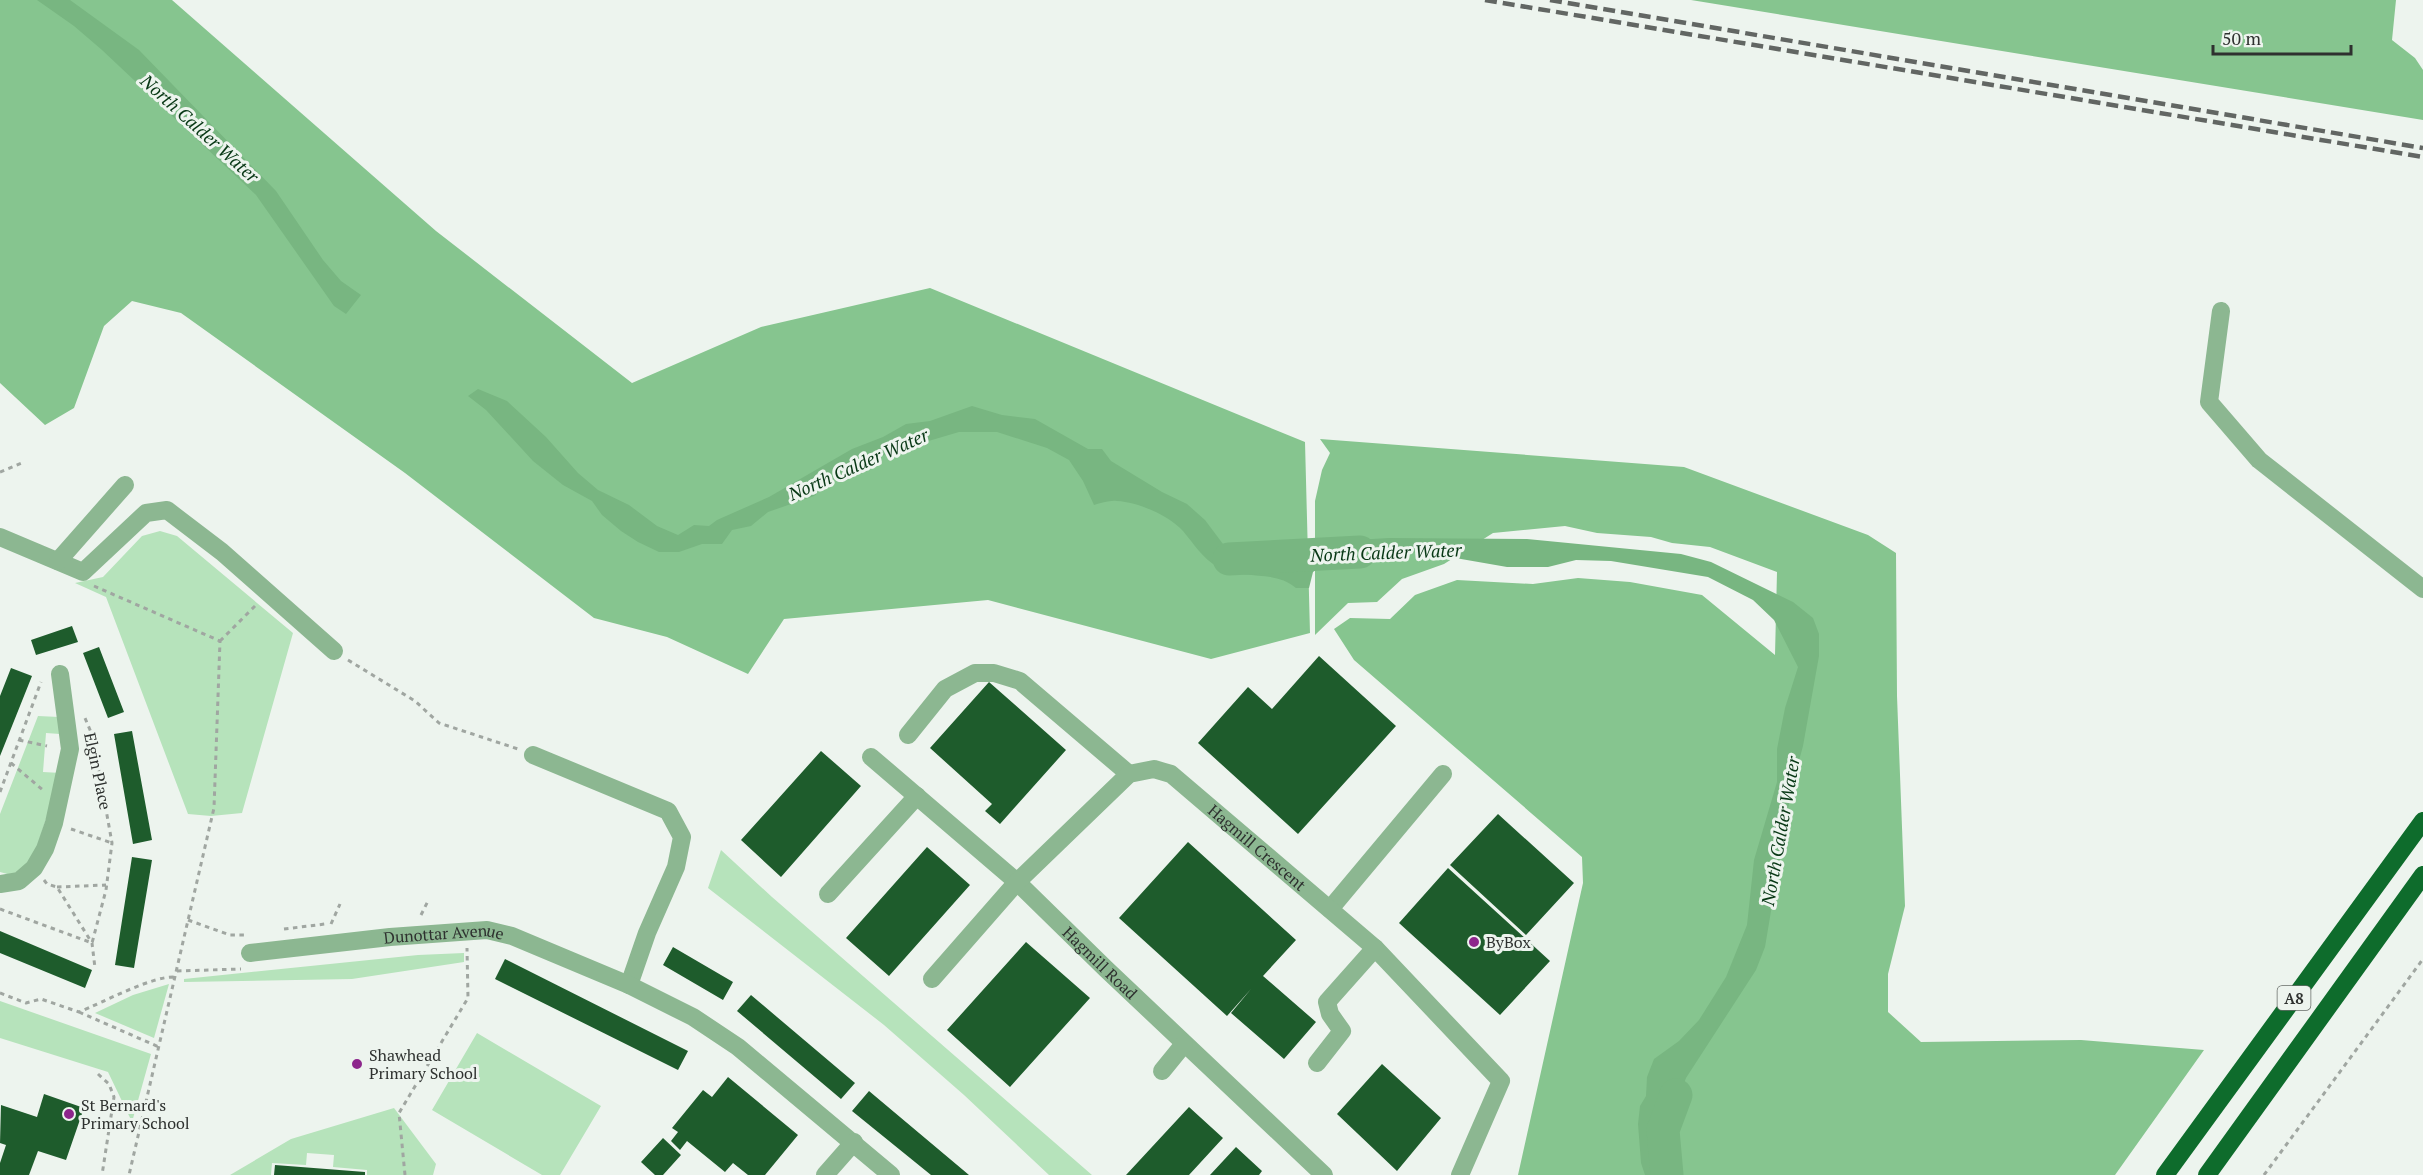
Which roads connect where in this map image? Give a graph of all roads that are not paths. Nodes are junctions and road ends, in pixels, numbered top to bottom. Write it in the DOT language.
graph roads {
  1 [pos="2221,311"];
  2 [pos="125,485"];
  3 [pos="0,537"];
  4 [pos="58,561"];
  5 [pos="2423,589"];
  6 [pos="334,651"];
  7 [pos="60,674"];
  8 [pos="908,735"];
  9 [pos="533,755"];
  10 [pos="871,757"];
  11 [pos="1129,774"];
  12 [pos="1443,774"];
  13 [pos="917,796"];
  14 [pos="2423,821"];
  15 [pos="2423,875"];
  16 [pos="1017,882"];
  17 [pos="0,884"];
  18 [pos="828,894"];
  19 [pos="1330,909"];
  20 [pos="1375,948"];
  21 [pos="250,953"];
  22 [pos="932,979"];
  23 [pos="629,985"];
  24 [pos="1184,1044"];
  25 [pos="1317,1063"];
  26 [pos="1162,1071"];
  27 [pos="854,1142"];
  28 [pos="1316,1172"];
  29 [pos="825,1175"];
  30 [pos="891,1175"];
  31 [pos="1460,1175"];
  32 [pos="2165,1175"];
  33 [pos="2207,1175"];
  1 -- 5 [label="street"];
  2 -- 4 [label="street"];
  3 -- 4 [label="street"];
  4 -- 6 [label="street"];
  7 -- 17 [label="street, Elgin Place"];
  8 -- 11 [label="street"];
  9 -- 23 [label="street"];
  10 -- 13 [label="street, Hagmill Road"];
  11 -- 16 [label="street"];
  11 -- 19 [label="street, Hagmill Crescent"];
  12 -- 19 [label="street"];
  13 -- 16 [label="street, Hagmill Road"];
  13 -- 18 [label="street"];
  14 -- 32 [label="highway, A8"];
  15 -- 33 [label="highway, A8"];
  16 -- 22 [label="street"];
  16 -- 24 [label="street, Hagmill Road"];
  19 -- 20 [label="street, Hagmill Crescent"];
  20 -- 25 [label="street"];
  20 -- 31 [label="street, Hagmill Crescent"];
  21 -- 23 [label="street, Dunottar Avenue"];
  23 -- 27 [label="street, Dunottar Avenue"];
  24 -- 26 [label="street"];
  24 -- 28 [label="street, Hagmill Road"];
  27 -- 29 [label="street"];
  27 -- 30 [label="street, Dunottar Avenue"];
}
